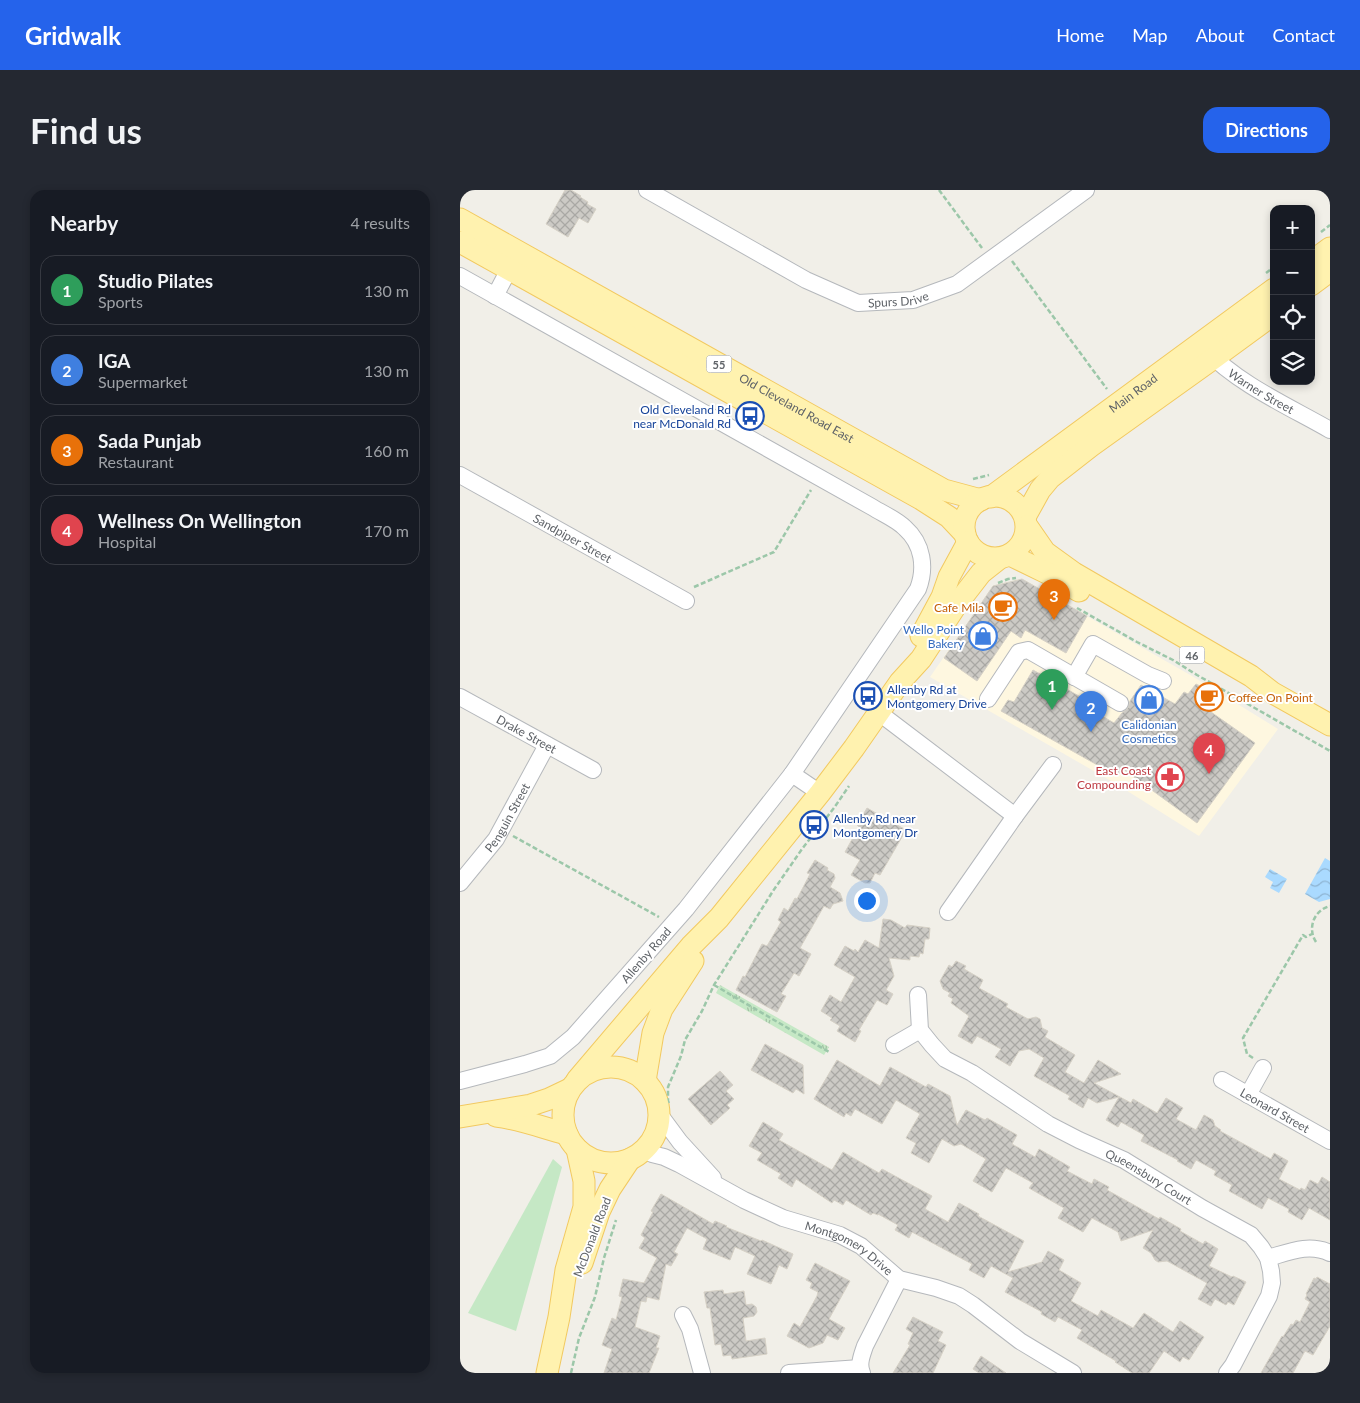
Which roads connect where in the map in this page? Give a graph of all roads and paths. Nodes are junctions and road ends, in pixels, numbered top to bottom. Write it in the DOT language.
graph roads {
  1 [pos="647,190"];
  2 [pos="939,190"];
  3 [pos="1086,190"];
  4 [pos="460,219"];
  5 [pos="460,242"];
  6 [pos="1330,248"];
  7 [pos="1004,250"];
  8 [pos="1315,259"];
  9 [pos="990,260"];
  10 [pos="514,261"];
  11 [pos="1330,271"];
  12 [pos="460,276"];
  13 [pos="1270,281"];
  14 [pos="1315,283"];
  15 [pos="495,296"];
  16 [pos="1270,317"];
  17 [pos="1200,343"];
  18 [pos="1214,358"];
  19 [pos="1107,389"];
  20 [pos="1330,430"];
  21 [pos="994,473"];
  22 [pos="460,476"];
  23 [pos="971,480"];
  24 [pos="814,484"];
  25 [pos="986,498"];
  26 [pos="1026,521"];
  27 [pos="966,538"];
  28 [pos="1005,557"];
  29 [pos="1018,578"];
  30 [pos="993,585"];
  31 [pos="690,594"];
  32 [pos="1070,604"];
  33 [pos="1074,677"];
  34 [pos="1163,681"];
  35 [pos="900,682"];
  36 [pos="1274,693"];
  37 [pos="460,697"];
  38 [pos="988,699"];
  39 [pos="1120,703"];
  40 [pos="878,712"];
  41 [pos="1330,725"];
  42 [pos="547,745"];
  43 [pos="1330,751"];
  44 [pos="1053,765"];
  45 [pos="593,770"];
  46 [pos="792,774"];
  47 [pos="849,786"];
  48 [pos="820,793"];
  49 [pos="1015,816"];
  50 [pos="501,829"];
  51 [pos="460,883"];
  52 [pos="1330,906"];
  53 [pos="948,912"];
  54 [pos="661,918"];
  55 [pos="719,918"];
  56 [pos="1312,934"];
  57 [pos="1316,942"];
  58 [pos="714,985"];
  59 [pos="918,995"];
  60 [pos="920,1030"];
  61 [pos="894,1045"];
  62 [pos="829,1052"];
  63 [pos="1262,1068"];
  64 [pos="1222,1080"];
  65 [pos="460,1081"];
  66 [pos="646,1081"];
  67 [pos="574,1084"];
  68 [pos="1248,1095"];
  69 [pos="666,1112"];
  70 [pos="481,1114"];
  71 [pos="460,1117"];
  72 [pos="572,1141"];
  73 [pos="1330,1141"];
  74 [pos="638,1154"];
  75 [pos="722,1187"];
  76 [pos="616,1220"];
  77 [pos="1330,1253"];
  78 [pos="1268,1258"];
  79 [pos="899,1279"];
  80 [pos="683,1315"];
  81 [pos="559,1317"];
  82 [pos="861,1370"];
  83 [pos="547,1373"];
  84 [pos="571,1373"];
  85 [pos="702,1373"];
  86 [pos="789,1373"];
  87 [pos="1072,1373"];
  88 [pos="1227,1373"];
  1 -- 9 [label="street, Spurs Drive"];
  2 -- 9 [label="path"];
  3 -- 7 [label="street, Spurs Drive"];
  4 -- 10 [label="main road, Old Cleveland Road East / 55"];
  5 -- 10 [label="main road, Old Cleveland Road East / 55"];
  6 -- 8 [label="main road"];
  7 -- 9 [label="street, Spurs Drive"];
  7 -- 19 [label="path"];
  10 -- 15 [label="street"];
  10 -- 25 [label="main road, Old Cleveland Road East / 55"];
  10 -- 27 [label="main road, Old Cleveland Road East / 55"];
  11 -- 14 [label="main road"];
  12 -- 15 [label="street"];
  13 -- 17 [label="main road, Main Road"];
  15 -- 46 [label="street, Allenby Road"];
  16 -- 18 [label="main road, Main Road"];
  17 -- 18 [label="street, Warner Street"];
  17 -- 25 [label="main road, Main Road"];
  18 -- 20 [label="street, Warner Street"];
  18 -- 26 [label="main road, Main Road"];
  21 -- 23 [label="path"];
  22 -- 31 [label="street, Sandpiper Street"];
  24 -- 31 [label="path"];
  25 -- 26 [label="main road, 46"];
  25 -- 27 [label="main road"];
  26 -- 28 [label="main road"];
  26 -- 36 [label="main road, 46"];
  27 -- 28 [label="main road, 46"];
  27 -- 35 [label="main road"];
  28 -- 35 [label="main road"];
  28 -- 36 [label="main road, 46"];
  29 -- 30 [label="path"];
  32 -- 43 [label="path"];
  33 -- 34 [label="street"];
  33 -- 38 [label="street"];
  33 -- 39 [label="street"];
  35 -- 40 [label="main road"];
  36 -- 41 [label="main road, 46"];
  37 -- 42 [label="street, Drake Street"];
  40 -- 48 [label="main road"];
  40 -- 49 [label="street"];
  42 -- 45 [label="street, Drake Street"];
  42 -- 50 [label="street, Penguin Street"];
  44 -- 49 [label="street"];
  46 -- 48 [label="street"];
  46 -- 65 [label="street, Allenby Road"];
  47 -- 58 [label="path"];
  48 -- 55 [label="main road"];
  49 -- 53 [label="street"];
  50 -- 51 [label="street, Penguin Street"];
  50 -- 54 [label="path"];
  52 -- 56 [label="path"];
  55 -- 66 [label="main road"];
  55 -- 67 [label="main road"];
  56 -- 57 [label="path"];
  56 -- 63 [label="path"];
  58 -- 62 [label="path"];
  58 -- 69 [label="path"];
  59 -- 60 [label="street"];
  60 -- 61 [label="street"];
  60 -- 78 [label="street, Queensbury Court"];
  63 -- 68 [label="street"];
  64 -- 68 [label="street, Leonard Street"];
  66 -- 67 [label="main road"];
  66 -- 69 [label="main road"];
  67 -- 70 [label="main road"];
  67 -- 72 [label="main road"];
  68 -- 73 [label="street, Leonard Street"];
  69 -- 74 [label="main road"];
  69 -- 75 [label="street, Montgomery Drive"];
  70 -- 71 [label="main road"];
  70 -- 72 [label="main road"];
  72 -- 74 [label="main road"];
  72 -- 81 [label="main road, McDonald Road"];
  74 -- 75 [label="street, Montgomery Drive"];
  74 -- 81 [label="main road, McDonald Road"];
  75 -- 79 [label="street, Montgomery Drive"];
  76 -- 84 [label="path"];
  77 -- 78 [label="street"];
  78 -- 88 [label="street, Queensbury Court"];
  79 -- 82 [label="street"];
  79 -- 87 [label="street, Montgomery Drive"];
  80 -- 85 [label="street"];
  81 -- 83 [label="main road, McDonald Road"];
  82 -- 86 [label="street"];
}
